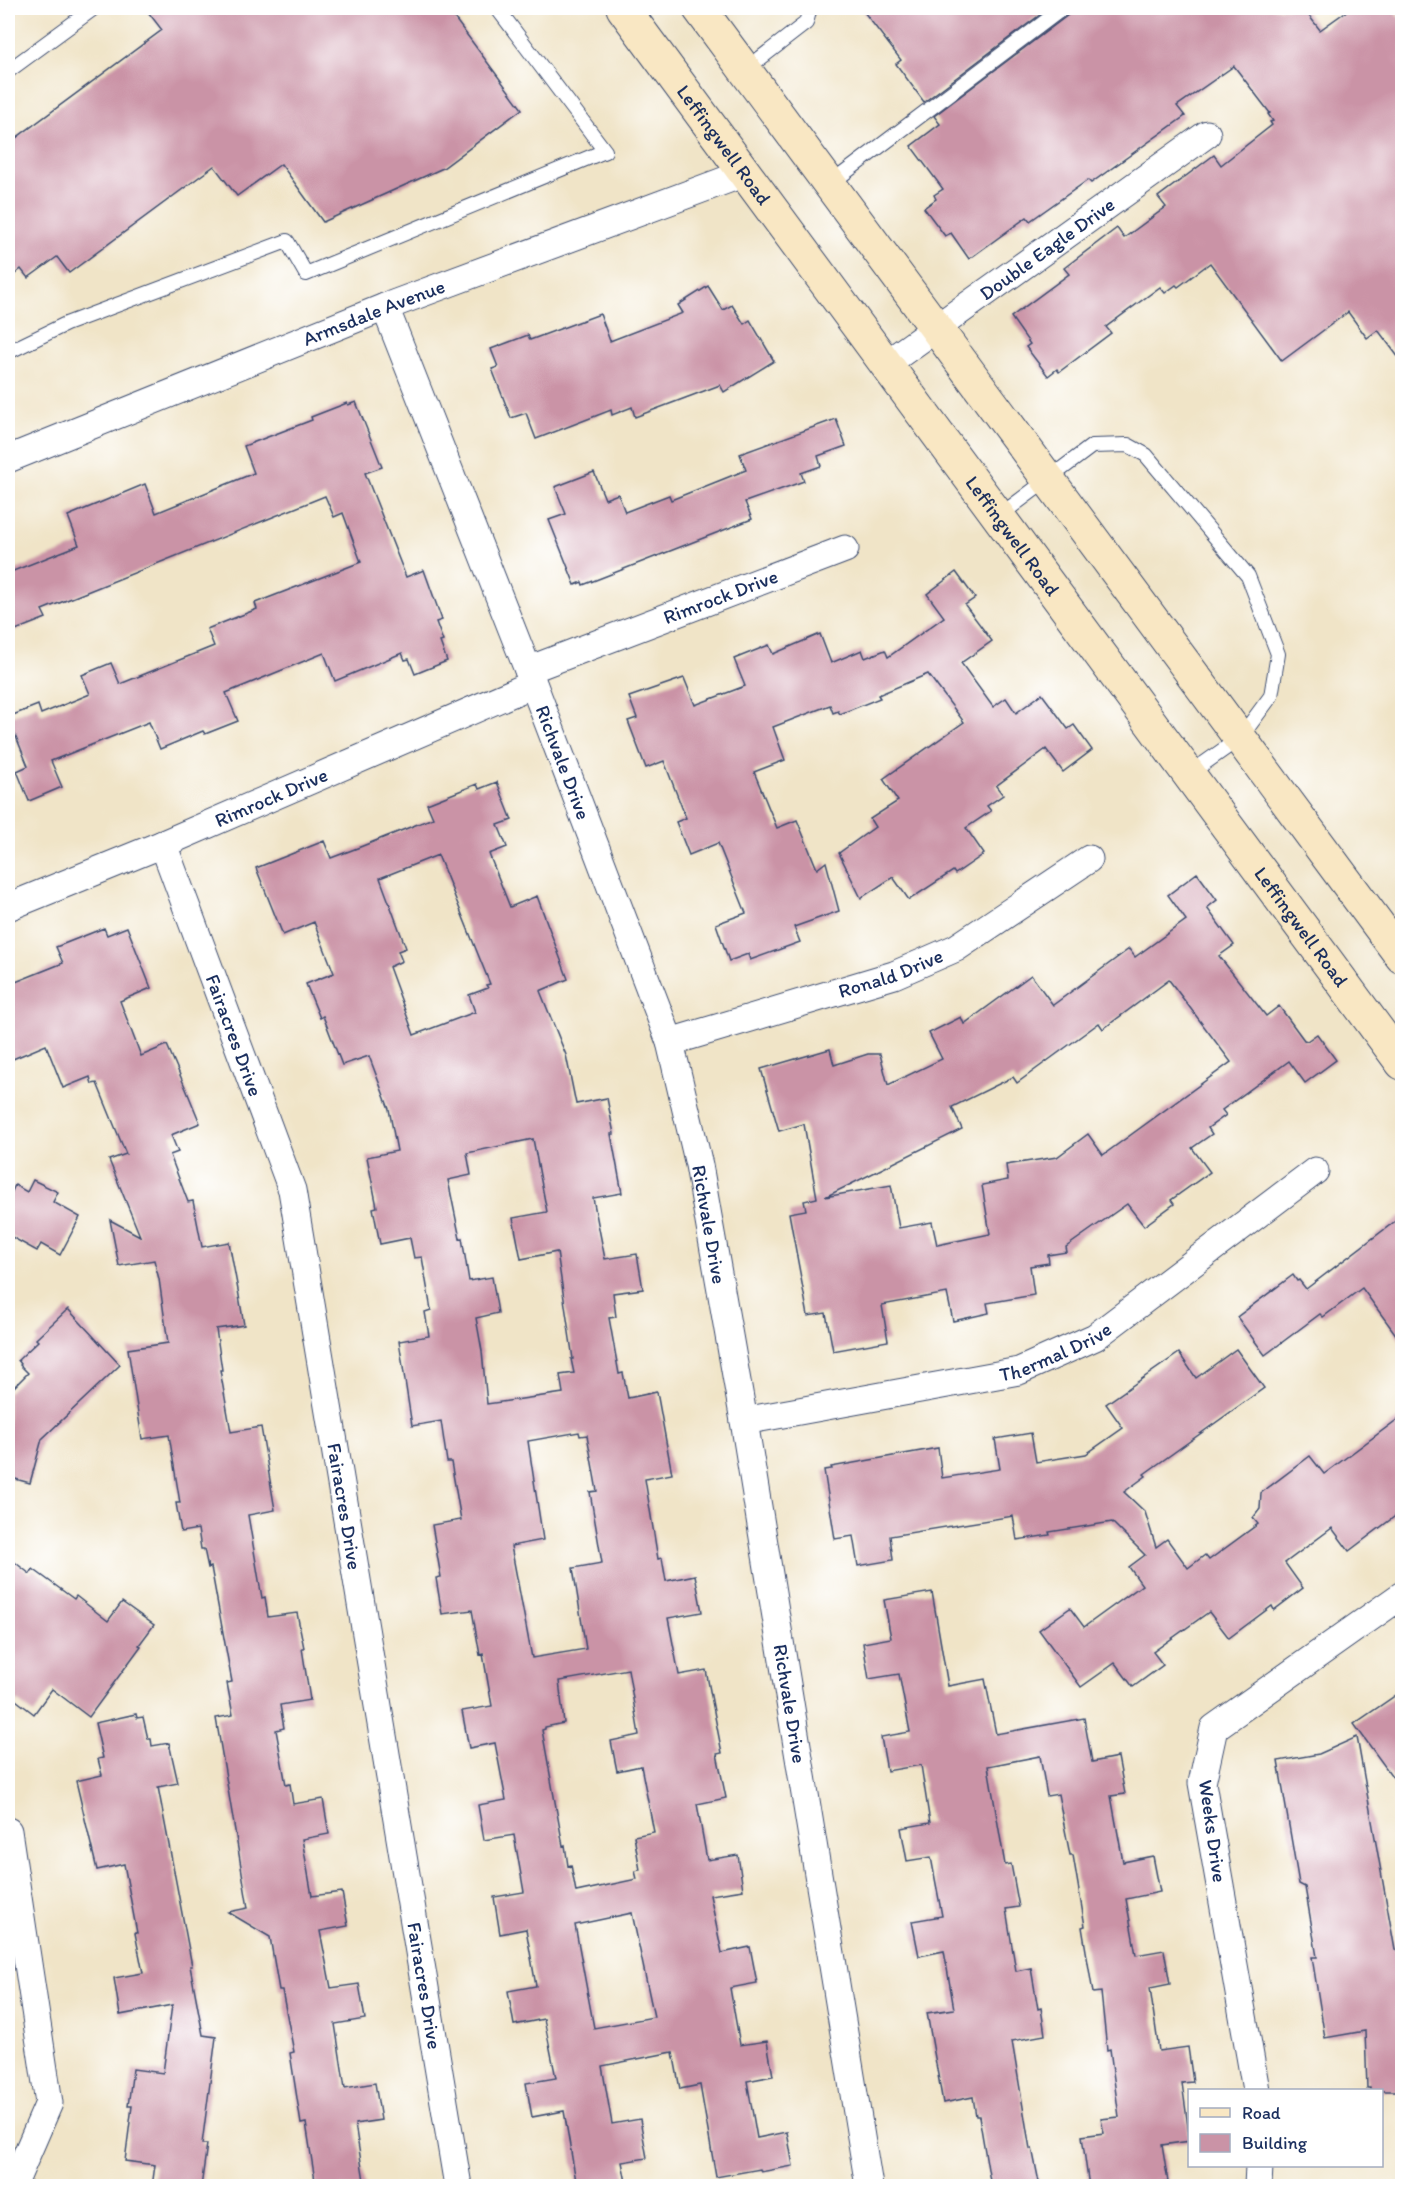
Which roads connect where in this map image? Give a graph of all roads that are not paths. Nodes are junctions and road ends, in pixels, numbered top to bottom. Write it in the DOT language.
graph roads {
  1 [pos="93,8"];
  2 [pos="497,8"];
  3 [pos="623,8"];
  4 [pos="699,8"];
  5 [pos="810,8"];
  6 [pos="1063,8"];
  7 [pos="745,70"];
  8 [pos="8,71"];
  9 [pos="1207,134"];
  10 [pos="745,173"];
  11 [pos="830,184"];
  12 [pos="385,307"];
  13 [pos="936,328"];
  14 [pos="8,352"];
  15 [pos="886,364"];
  16 [pos="8,459"];
  17 [pos="1049,479"];
  18 [pos="999,516"];
  19 [pos="845,549"];
  20 [pos="530,677"];
  21 [pos="1240,738"];
  22 [pos="1190,774"];
  23 [pos="163,844"];
  24 [pos="1089,859"];
  25 [pos="8,907"];
  26 [pos="1402,957"];
  27 [pos="670,1042"];
  28 [pos="1402,1063"];
  29 [pos="1315,1171"];
  30 [pos="744,1421"];
  31 [pos="1402,1595"];
  32 [pos="8,1831"];
  33 [pos="1256,2089"];
  34 [pos="1259,2167"];
  35 [pos="13,2187"];
  36 [pos="458,2187"];
  37 [pos="869,2187"];
  38 [pos="1257,2187"];
  1 -- 8 [label="lane"];
  2 -- 14 [label="lane"];
  3 -- 10 [label="main road, Leffingwell Road"];
  4 -- 7 [label="main road"];
  5 -- 7 [label="lane"];
  6 -- 11 [label="lane"];
  7 -- 11 [label="main road"];
  9 -- 13 [label="street, Double Eagle Drive"];
  10 -- 12 [label="street, Armsdale Avenue"];
  10 -- 15 [label="main road, Leffingwell Road"];
  11 -- 13 [label="main road"];
  12 -- 16 [label="street, Armsdale Avenue"];
  12 -- 20 [label="street, Richvale Drive"];
  13 -- 15 [label="street, Double Eagle Drive"];
  13 -- 17 [label="main road"];
  15 -- 18 [label="main road, Leffingwell Road"];
  17 -- 18 [label="lane"];
  17 -- 21 [label="main road"];
  17 -- 21 [label="lane"];
  18 -- 22 [label="main road, Leffingwell Road"];
  19 -- 20 [label="street, Rimrock Drive"];
  20 -- 23 [label="street, Rimrock Drive"];
  20 -- 27 [label="street, Richvale Drive"];
  21 -- 22 [label="lane"];
  21 -- 26 [label="main road"];
  22 -- 28 [label="main road, Leffingwell Road"];
  23 -- 25 [label="street, Rimrock Drive"];
  23 -- 36 [label="street, Fairacres Drive"];
  24 -- 27 [label="street, Ronald Drive"];
  27 -- 30 [label="street, Richvale Drive"];
  29 -- 30 [label="street, Thermal Drive"];
  30 -- 37 [label="street, Richvale Drive"];
  31 -- 33 [label="street, Weeks Drive"];
  32 -- 35 [label="street"];
  34 -- 38 [label="street"];
}
